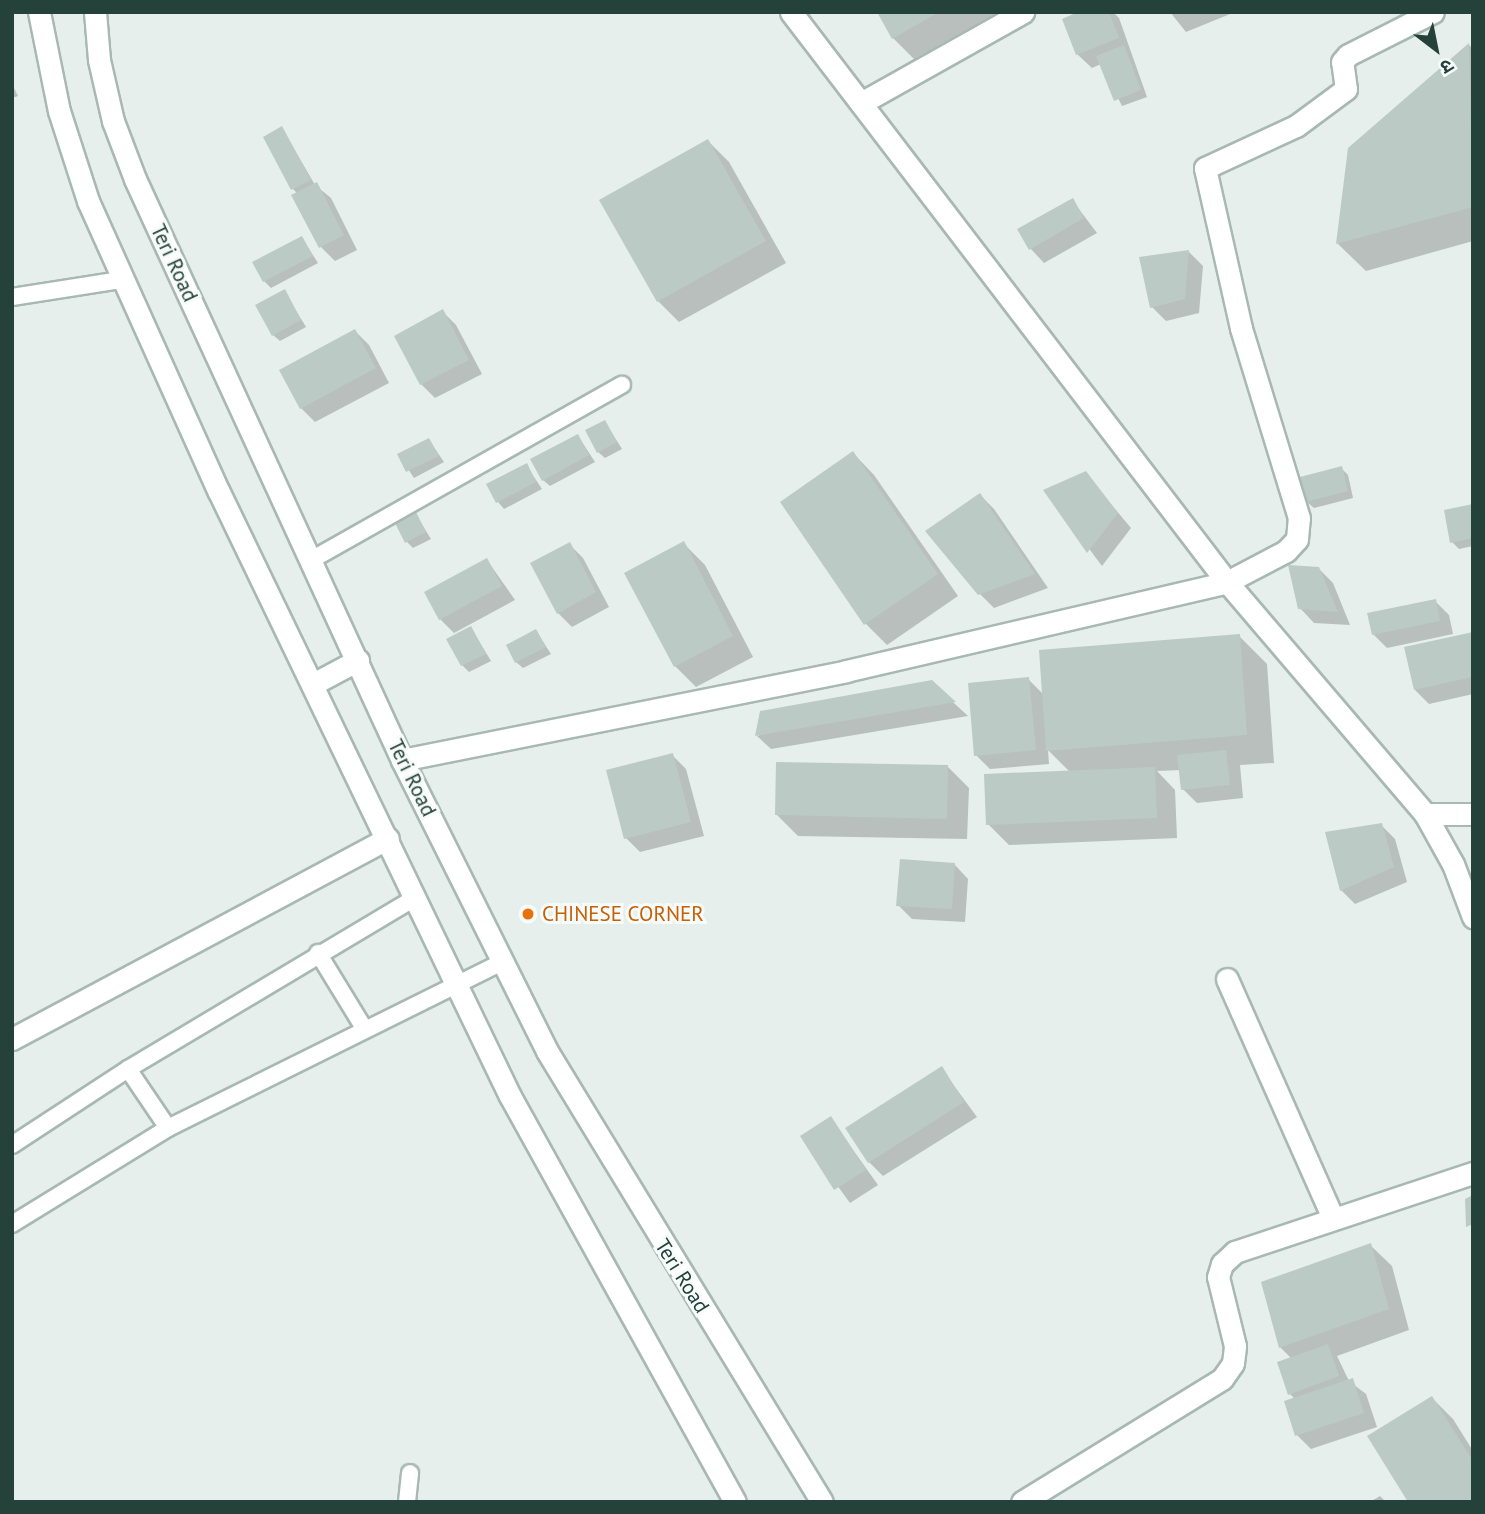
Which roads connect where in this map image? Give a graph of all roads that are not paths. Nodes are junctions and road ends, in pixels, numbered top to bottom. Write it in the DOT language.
graph roads {
  1 [pos="39,12"];
  2 [pos="95,12"];
  3 [pos="791,12"];
  4 [pos="1023,12"];
  5 [pos="1433,12"];
  6 [pos="861,103"];
  7 [pos="121,281"];
  8 [pos="12,297"];
  9 [pos="622,385"];
  10 [pos="311,560"];
  11 [pos="1227,582"];
  12 [pos="358,660"];
  13 [pos="313,684"];
  14 [pos="402,760"];
  15 [pos="1425,814"];
  16 [pos="1473,814"];
  17 [pos="388,838"];
  18 [pos="415,898"];
  19 [pos="1473,917"];
  20 [pos="318,953"];
  21 [pos="503,962"];
  22 [pos="1227,979"];
  23 [pos="454,983"];
  24 [pos="364,1028"];
  25 [pos="12,1039"];
  26 [pos="128,1069"];
  27 [pos="168,1128"];
  28 [pos="12,1145"];
  29 [pos="1473,1173"];
  30 [pos="1333,1218"];
  31 [pos="12,1224"];
  32 [pos="410,1474"];
  33 [pos="407,1502"];
  34 [pos="735,1502"];
  35 [pos="822,1502"];
  36 [pos="1022,1502"];
  1 -- 7 [label="street"];
  2 -- 10 [label="street, Teri Road"];
  3 -- 6 [label="street"];
  4 -- 6 [label="street"];
  5 -- 11 [label="street"];
  6 -- 11 [label="street"];
  7 -- 8 [label="lane"];
  7 -- 13 [label="street"];
  9 -- 10 [label="lane"];
  10 -- 12 [label="street, Teri Road"];
  11 -- 14 [label="street"];
  11 -- 15 [label="street"];
  12 -- 13 [label="street"];
  12 -- 14 [label="street, Teri Road"];
  13 -- 17 [label="street"];
  14 -- 21 [label="street, Teri Road"];
  15 -- 16 [label="street"];
  15 -- 19 [label="street"];
  17 -- 18 [label="street"];
  17 -- 25 [label="street"];
  18 -- 20 [label="lane"];
  18 -- 23 [label="street"];
  20 -- 24 [label="lane"];
  20 -- 26 [label="lane"];
  21 -- 23 [label="lane"];
  21 -- 35 [label="street, Teri Road"];
  22 -- 30 [label="street"];
  23 -- 24 [label="lane"];
  23 -- 34 [label="street"];
  24 -- 27 [label="lane"];
  26 -- 27 [label="lane"];
  26 -- 28 [label="lane"];
  27 -- 31 [label="lane"];
  29 -- 30 [label="street"];
  30 -- 36 [label="street"];
  32 -- 33 [label="lane"];
}
